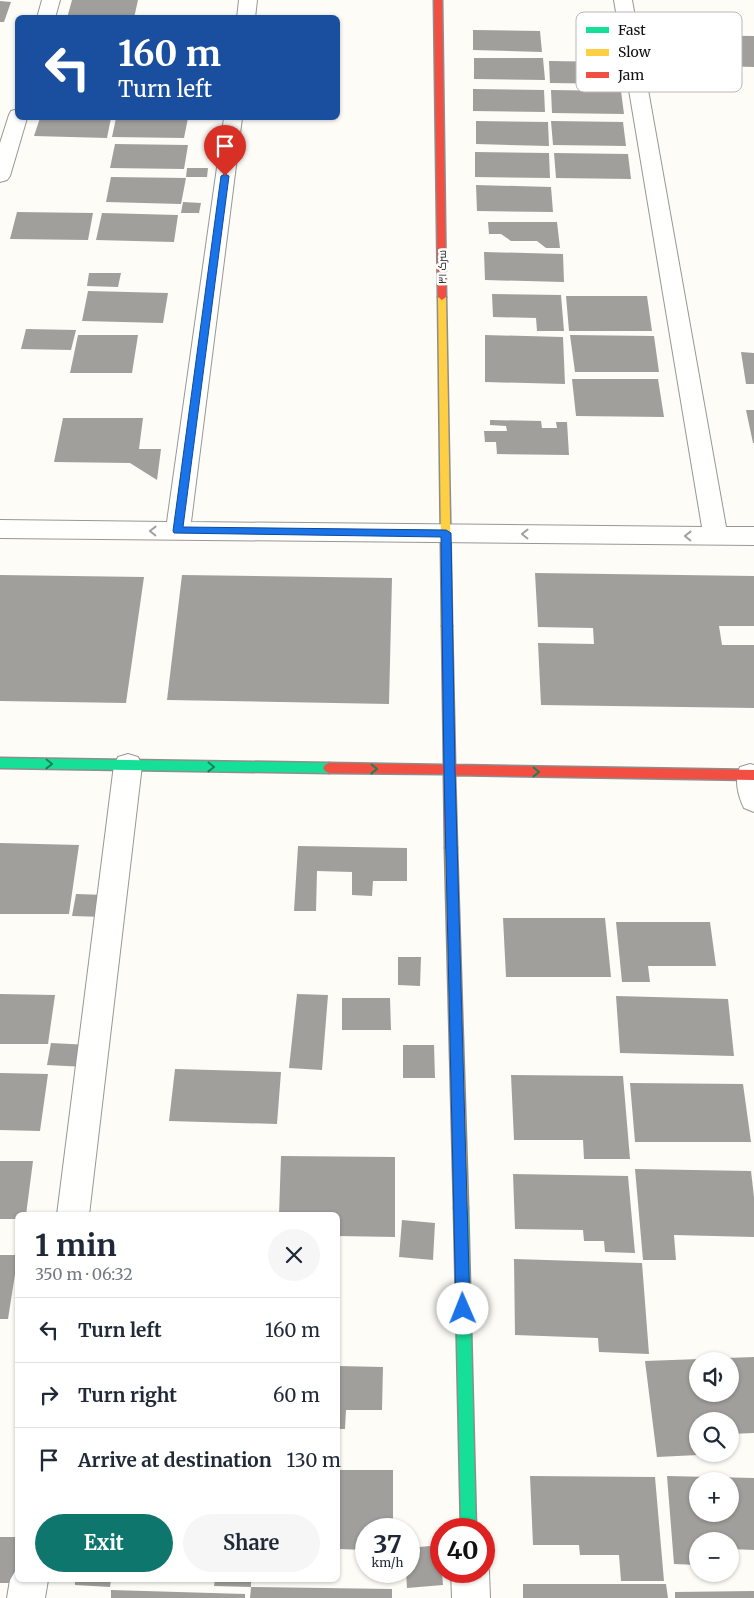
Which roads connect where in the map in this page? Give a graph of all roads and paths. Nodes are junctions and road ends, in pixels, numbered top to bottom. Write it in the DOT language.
graph roads {
  1 [pos="51,0"];
  2 [pos="248,0"];
  3 [pos="438,0"];
  4 [pos="47,15"];
  5 [pos="246,15"];
  6 [pos="639,92"];
  7 [pos="17,120"];
  8 [pos="233,120"];
  9 [pos="0,176"];
  10 [pos="0,529"];
  11 [pos="178,531"];
  12 [pos="446,533"];
  13 [pos="716,536"];
  14 [pos="754,536"];
  15 [pos="0,763"];
  16 [pos="128,765"];
  17 [pos="449,770"];
  18 [pos="753,784"];
  19 [pos="73,1212"];
  20 [pos="469,1518"];
  21 [pos="29,1582"];
  22 [pos="470,1583"];
  23 [pos="26,1598"];
  24 [pos="471,1598"];
  1 -- 4 [label="street"];
  2 -- 5 [label="street"];
  3 -- 12 [label="street, سرک ۳۱"];
  6 -- 13 [label="street"];
  7 -- 9 [label="street"];
  8 -- 11 [label="street"];
  11 -- 10 [label="street, one-way"];
  11 -- 12 [label="street"];
  13 -- 12 [label="street, one-way"];
  12 -- 17 [label="street, سرک ۳۱"];
  13 -- 14 [label="street"];
  15 -- 16 [label="street, one-way"];
  16 -- 17 [label="street, one-way"];
  16 -- 19 [label="street"];
  17 -- 18 [label="street, one-way"];
  17 -- 20 [label="street, سرک ۳۱"];
  21 -- 23 [label="street"];
  22 -- 24 [label="street"];
}
